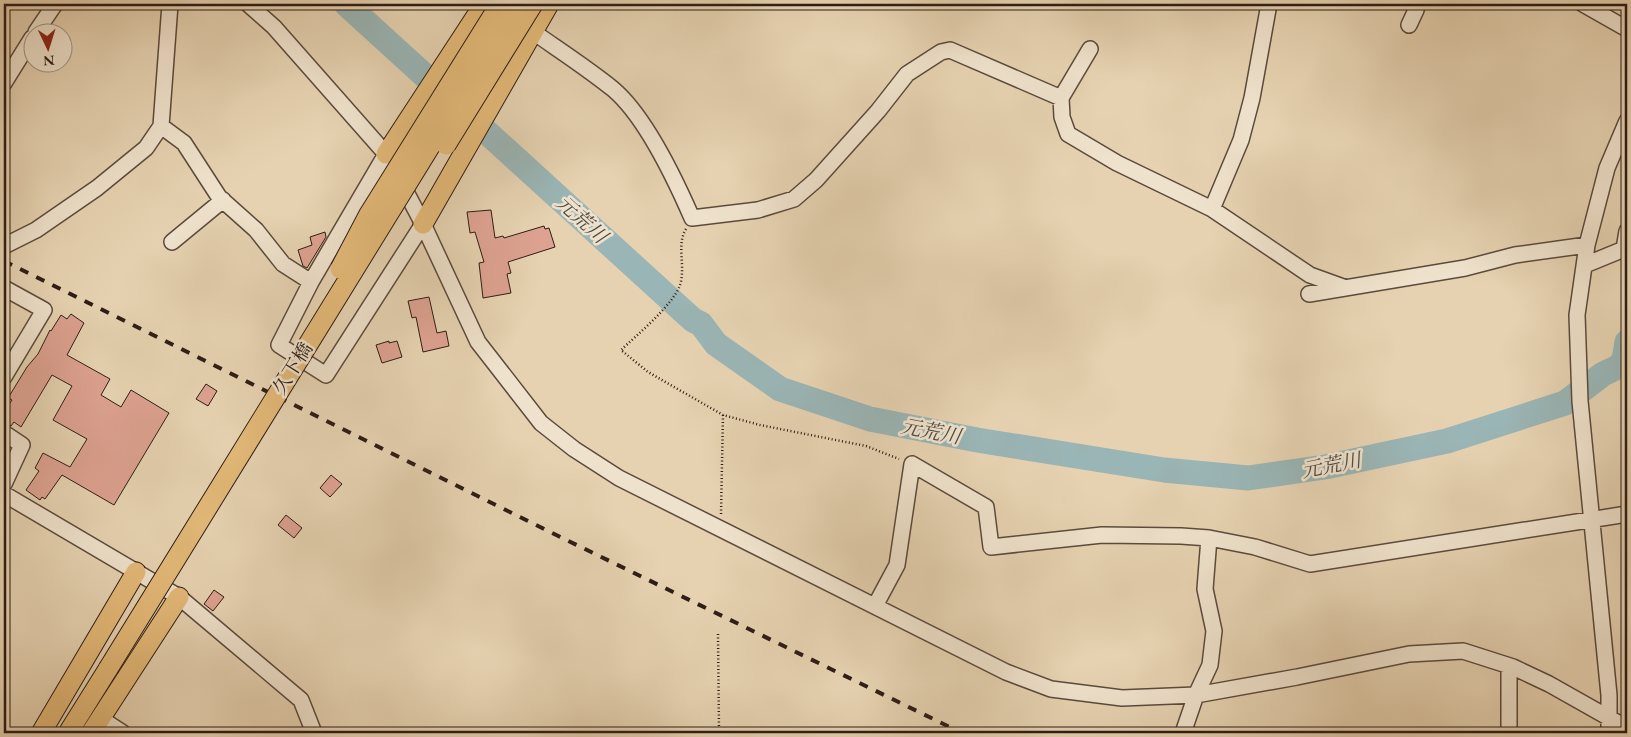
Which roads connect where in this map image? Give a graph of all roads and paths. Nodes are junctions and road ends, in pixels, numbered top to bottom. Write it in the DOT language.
graph roads {
  1 [pos="55,4"];
  2 [pos="170,4"];
  3 [pos="248,4"];
  4 [pos="484,4"];
  5 [pos="500,4"];
  6 [pos="518,4"];
  7 [pos="533,4"];
  8 [pos="549,4"];
  9 [pos="1269,4"];
  10 [pos="1414,4"];
  11 [pos="1583,4"];
  12 [pos="43,22"];
  13 [pos="1409,24"];
  14 [pos="1627,29"];
  15 [pos="532,31"];
  16 [pos="1090,49"];
  17 [pos="22,54"];
  18 [pos="4,82"];
  19 [pos="1061,98"];
  20 [pos="1627,121"];
  21 [pos="161,126"];
  22 [pos="386,154"];
  23 [pos="223,200"];
  24 [pos="1212,209"];
  25 [pos="692,218"];
  26 [pos="423,224"];
  27 [pos="1627,231"];
  28 [pos="172,242"];
  29 [pos="1587,245"];
  30 [pos="4,246"];
  31 [pos="1585,265"];
  32 [pos="311,282"];
  33 [pos="4,288"];
  34 [pos="1346,288"];
  35 [pos="1310,294"];
  36 [pos="4,377"];
  37 [pos="723,415"];
  38 [pos="261,418"];
  39 [pos="4,433"];
  40 [pos="912,464"];
  41 [pos="4,484"];
  42 [pos="4,494"];
  43 [pos="1627,514"];
  44 [pos="1593,520"];
  45 [pos="720,530"];
  46 [pos="1209,538"];
  47 [pos="136,572"];
  48 [pos="179,597"];
  49 [pos="875,606"];
  50 [pos="718,634"];
  51 [pos="1509,666"];
  52 [pos="1196,695"];
  53 [pos="96,726"];
  54 [pos="1610,727"];
  55 [pos="1627,728"];
  56 [pos="41,733"];
  57 [pos="68,733"];
  58 [pos="124,733"];
  59 [pos="314,733"];
  60 [pos="723,733"];
  61 [pos="1184,733"];
  62 [pos="1509,733"];
  1 -- 12 [label="street"];
  2 -- 21 [label="street"];
  3 -- 22 [label="street"];
  4 -- 22 [label="main road"];
  5 -- 38 [label="main road, bridge"];
  6 -- 38 [label="main road, 久下橋, bridge"];
  7 -- 38 [label="main road, bridge"];
  8 -- 15 [label="main road"];
  9 -- 24 [label="street"];
  10 -- 13 [label="street"];
  11 -- 14 [label="street"];
  15 -- 25 [label="street"];
  15 -- 26 [label="main road"];
  16 -- 19 [label="street"];
  17 -- 18 [label="street"];
  19 -- 24 [label="street"];
  19 -- 25 [label="street"];
  20 -- 29 [label="street"];
  21 -- 23 [label="street"];
  21 -- 30 [label="street"];
  22 -- 26 [label="street"];
  22 -- 32 [label="street"];
  23 -- 28 [label="street"];
  23 -- 32 [label="street"];
  24 -- 34 [label="street"];
  25 -- 37 [label="path"];
  26 -- 32 [label="street"];
  26 -- 45 [label="street"];
  27 -- 31 [label="street"];
  29 -- 31 [label="street"];
  29 -- 34 [label="street"];
  31 -- 44 [label="street"];
  33 -- 36 [label="street"];
  34 -- 35 [label="street"];
  37 -- 40 [label="path"];
  37 -- 45 [label="path"];
  38 -- 57 [label="main road, 久下橋, bridge"];
  39 -- 41 [label="street"];
  40 -- 46 [label="street"];
  40 -- 49 [label="street"];
  42 -- 47 [label="street"];
  43 -- 44 [label="street"];
  44 -- 46 [label="street"];
  44 -- 54 [label="street"];
  45 -- 49 [label="street"];
  46 -- 52 [label="street"];
  47 -- 48 [label="street"];
  47 -- 56 [label="main road"];
  48 -- 53 [label="main road"];
  48 -- 59 [label="street"];
  49 -- 52 [label="street"];
  50 -- 60 [label="path"];
  51 -- 52 [label="street"];
  51 -- 54 [label="street"];
  51 -- 62 [label="street"];
  52 -- 61 [label="street"];
  53 -- 58 [label="street"];
  54 -- 55 [label="street"];
}
